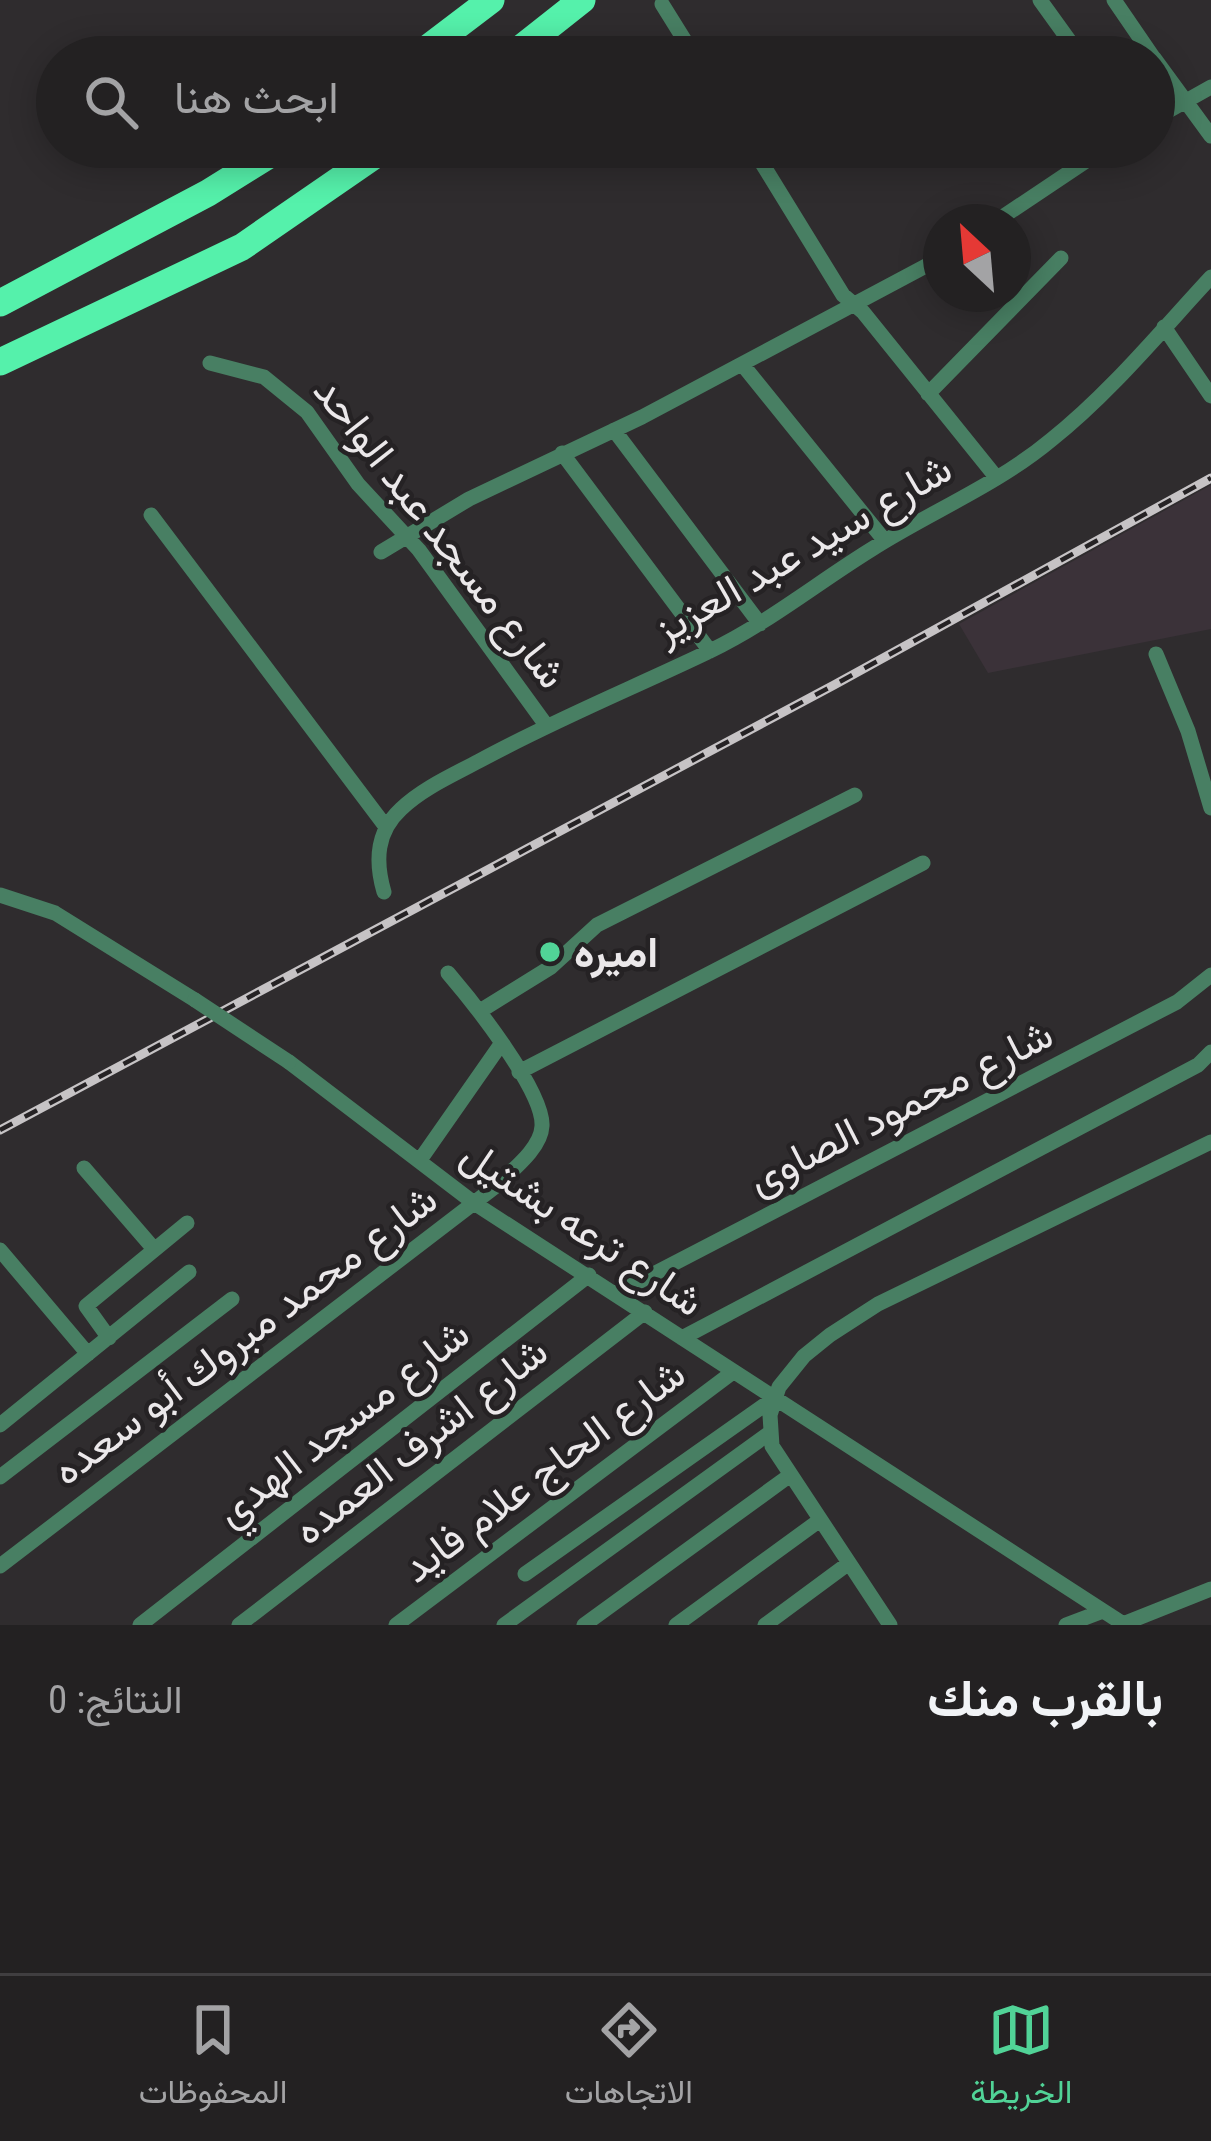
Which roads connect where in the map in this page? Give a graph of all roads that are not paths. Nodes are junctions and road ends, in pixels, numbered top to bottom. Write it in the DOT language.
graph roads {
  1 [pos="491,0"];
  2 [pos="582,0"];
  3 [pos="1040,0"];
  4 [pos="1114,0"];
  5 [pos="662,4"];
  6 [pos="444,36"];
  7 [pos="537,36"];
  8 [pos="682,36"];
  9 [pos="1067,36"];
  10 [pos="1139,36"];
  11 [pos="1211,87"];
  12 [pos="1175,88"];
  13 [pos="1184,101"];
  14 [pos="1175,106"];
  15 [pos="1211,136"];
  16 [pos="247,168"];
  17 [pos="357,168"];
  18 [pos="766,168"];
  19 [pos="1076,168"];
  20 [pos="1022,204"];
  21 [pos="1061,259"];
  22 [pos="923,267"];
  23 [pos="1211,277"];
  24 [pos="0,303"];
  25 [pos="853,304"];
  26 [pos="1164,327"];
  27 [pos="0,362"];
  28 [pos="210,363"];
  29 [pos="742,364"];
  30 [pos="928,394"];
  31 [pos="1211,396"];
  32 [pos="614,430"];
  33 [pos="562,453"];
  34 [pos="996,478"];
  35 [pos="151,515"];
  36 [pos="406,536"];
  37 [pos="885,541"];
  38 [pos="381,552"];
  39 [pos="760,624"];
  40 [pos="710,651"];
  41 [pos="1156,654"];
  42 [pos="546,725"];
  43 [pos="1203,750"];
  44 [pos="855,796"];
  45 [pos="1211,808"];
  46 [pos="386,827"];
  47 [pos="923,863"];
  48 [pos="384,892"];
  49 [pos="0,895"];
  50 [pos="448,973"];
  51 [pos="1210,979"];
  52 [pos="480,1011"];
  53 [pos="501,1044"];
  54 [pos="1211,1052"];
  55 [pos="519,1072"];
  56 [pos="1211,1142"];
  57 [pos="420,1160"];
  58 [pos="84,1168"];
  59 [pos="474,1203"];
  60 [pos="187,1223"];
  61 [pos="154,1249"];
  62 [pos="0,1250"];
  63 [pos="189,1272"];
  64 [pos="589,1275"];
  65 [pos="616,1293"];
  66 [pos="232,1299"];
  67 [pos="645,1312"];
  68 [pos="109,1338"];
  69 [pos="682,1338"];
  70 [pos="88,1354"];
  71 [pos="733,1372"];
  72 [pos="773,1399"];
  73 [pos="0,1425"];
  74 [pos="768,1434"];
  75 [pos="789,1476"];
  76 [pos="0,1478"];
  77 [pos="820,1520"];
  78 [pos="849,1563"];
  79 [pos="0,1566"];
  80 [pos="525,1574"];
  81 [pos="1211,1588"];
  82 [pos="1103,1611"];
  83 [pos="885,1623"];
  84 [pos="1124,1624"];
  85 [pos="140,1625"];
  86 [pos="239,1625"];
  87 [pos="396,1625"];
  88 [pos="504,1625"];
  89 [pos="584,1625"];
  90 [pos="676,1625"];
  91 [pos="765,1625"];
  92 [pos="1066,1625"];
  1 -- 6 [label="highway"];
  2 -- 7 [label="highway"];
  3 -- 9 [label="street"];
  4 -- 10 [label="street"];
  5 -- 8 [label="street"];
  11 -- 13 [label="street"];
  12 -- 13 [label="street"];
  13 -- 14 [label="street"];
  13 -- 15 [label="street"];
  16 -- 24 [label="highway"];
  17 -- 27 [label="highway"];
  18 -- 25 [label="street"];
  19 -- 20 [label="street"];
  21 -- 30 [label="street"];
  22 -- 25 [label="street"];
  23 -- 26 [label="street, شارع سيد عبد العزيز"];
  25 -- 29 [label="street"];
  25 -- 30 [label="street"];
  26 -- 31 [label="street"];
  26 -- 34 [label="street, شارع سيد عبد العزيز"];
  28 -- 36 [label="street, شارع مسجد عبد الواحد"];
  29 -- 32 [label="street"];
  29 -- 37 [label="street"];
  30 -- 34 [label="street"];
  32 -- 33 [label="street"];
  32 -- 39 [label="street"];
  33 -- 36 [label="street"];
  33 -- 40 [label="street"];
  34 -- 37 [label="street, شارع سيد عبد العزيز"];
  35 -- 46 [label="street"];
  36 -- 38 [label="street"];
  36 -- 42 [label="street, شارع مسجد عبد الواحد"];
  37 -- 39 [label="street, شارع سيد عبد العزيز"];
  39 -- 40 [label="street, شارع سيد عبد العزيز"];
  40 -- 42 [label="street, شارع سيد عبد العزيز"];
  41 -- 43 [label="street"];
  42 -- 46 [label="street, شارع سيد عبد العزيز"];
  43 -- 45 [label="street"];
  44 -- 52 [label="street"];
  46 -- 48 [label="street"];
  47 -- 55 [label="street"];
  49 -- 57 [label="street, شارع ترعه بشتيل, bridge"];
  50 -- 52 [label="street"];
  51 -- 65 [label="street, شارع محمود الصاوى"];
  52 -- 53 [label="street"];
  53 -- 55 [label="street"];
  53 -- 57 [label="street"];
  54 -- 69 [label="street"];
  55 -- 59 [label="street"];
  56 -- 72 [label="street"];
  57 -- 59 [label="street, شارع ترعه بشتيل"];
  58 -- 61 [label="street"];
  59 -- 64 [label="street, شارع ترعه بشتيل"];
  59 -- 79 [label="street, شارع محمد مبروك أبو سعده"];
  60 -- 61 [label="street"];
  61 -- 68 [label="street"];
  62 -- 70 [label="street"];
  63 -- 68 [label="street"];
  64 -- 65 [label="street, شارع ترعه بشتيل"];
  64 -- 85 [label="street, شارع مسجد الهدي"];
  65 -- 67 [label="street, شارع ترعه بشتيل"];
  66 -- 76 [label="street"];
  67 -- 69 [label="street, شارع ترعه بشتيل"];
  67 -- 86 [label="street, شارع اشرف العمده"];
  68 -- 70 [label="street"];
  69 -- 71 [label="street, شارع ترعه بشتيل"];
  70 -- 73 [label="street"];
  71 -- 72 [label="street, شارع ترعه بشتيل"];
  71 -- 87 [label="street, شارع الحاج علام فايد"];
  72 -- 74 [label="street"];
  72 -- 80 [label="street"];
  72 -- 82 [label="street, شارع ترعه بشتيل"];
  74 -- 75 [label="street"];
  74 -- 88 [label="street"];
  75 -- 77 [label="street"];
  75 -- 89 [label="street"];
  77 -- 78 [label="street"];
  77 -- 90 [label="street"];
  78 -- 83 [label="street"];
  78 -- 91 [label="street"];
  81 -- 84 [label="street"];
  82 -- 84 [label="street, شارع ترعه بشتيل"];
  82 -- 92 [label="street"];
}
